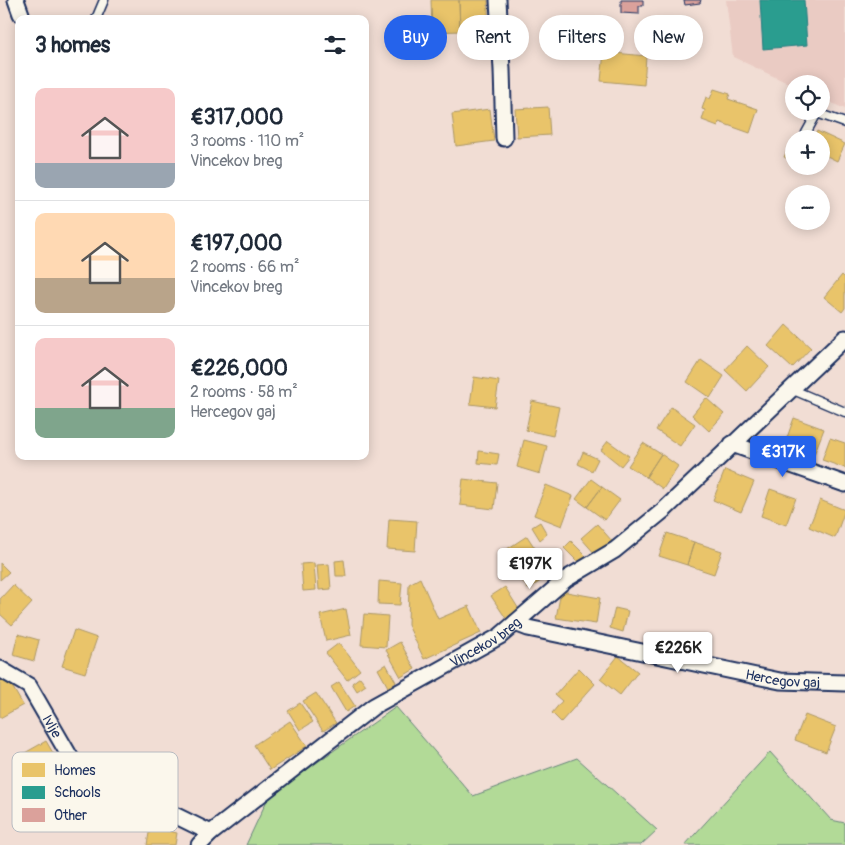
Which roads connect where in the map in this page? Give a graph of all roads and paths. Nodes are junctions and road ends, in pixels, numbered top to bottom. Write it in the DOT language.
graph roads {
  1 [pos="104,0"];
  2 [pos="498,0"];
  3 [pos="98,15"];
  4 [pos="845,123"];
  5 [pos="808,130"];
  6 [pos="504,138"];
  7 [pos="845,338"];
  8 [pos="791,389"];
  9 [pos="845,412"];
  10 [pos="732,444"];
  11 [pos="845,484"];
  12 [pos="515,623"];
  13 [pos="0,669"];
  14 [pos="845,683"];
  15 [pos="68,752"];
  16 [pos="178,817"];
  17 [pos="211,833"];
  18 [pos="199,845"];
  1 -- 3 [label="lane"];
  2 -- 6 [label="street"];
  4 -- 5 [label="lane"];
  7 -- 8 [label="street, Vincekov breg"];
  8 -- 9 [label="lane"];
  8 -- 10 [label="street, Vincekov breg"];
  10 -- 11 [label="street"];
  10 -- 12 [label="street, Vincekov breg"];
  12 -- 14 [label="street, Hercegov gaj"];
  12 -- 17 [label="street, Vincekov breg"];
  13 -- 15 [label="street, Ivlje"];
  16 -- 17 [label="street, Ivlje"];
  17 -- 18 [label="street, Vincekov breg"];
}
